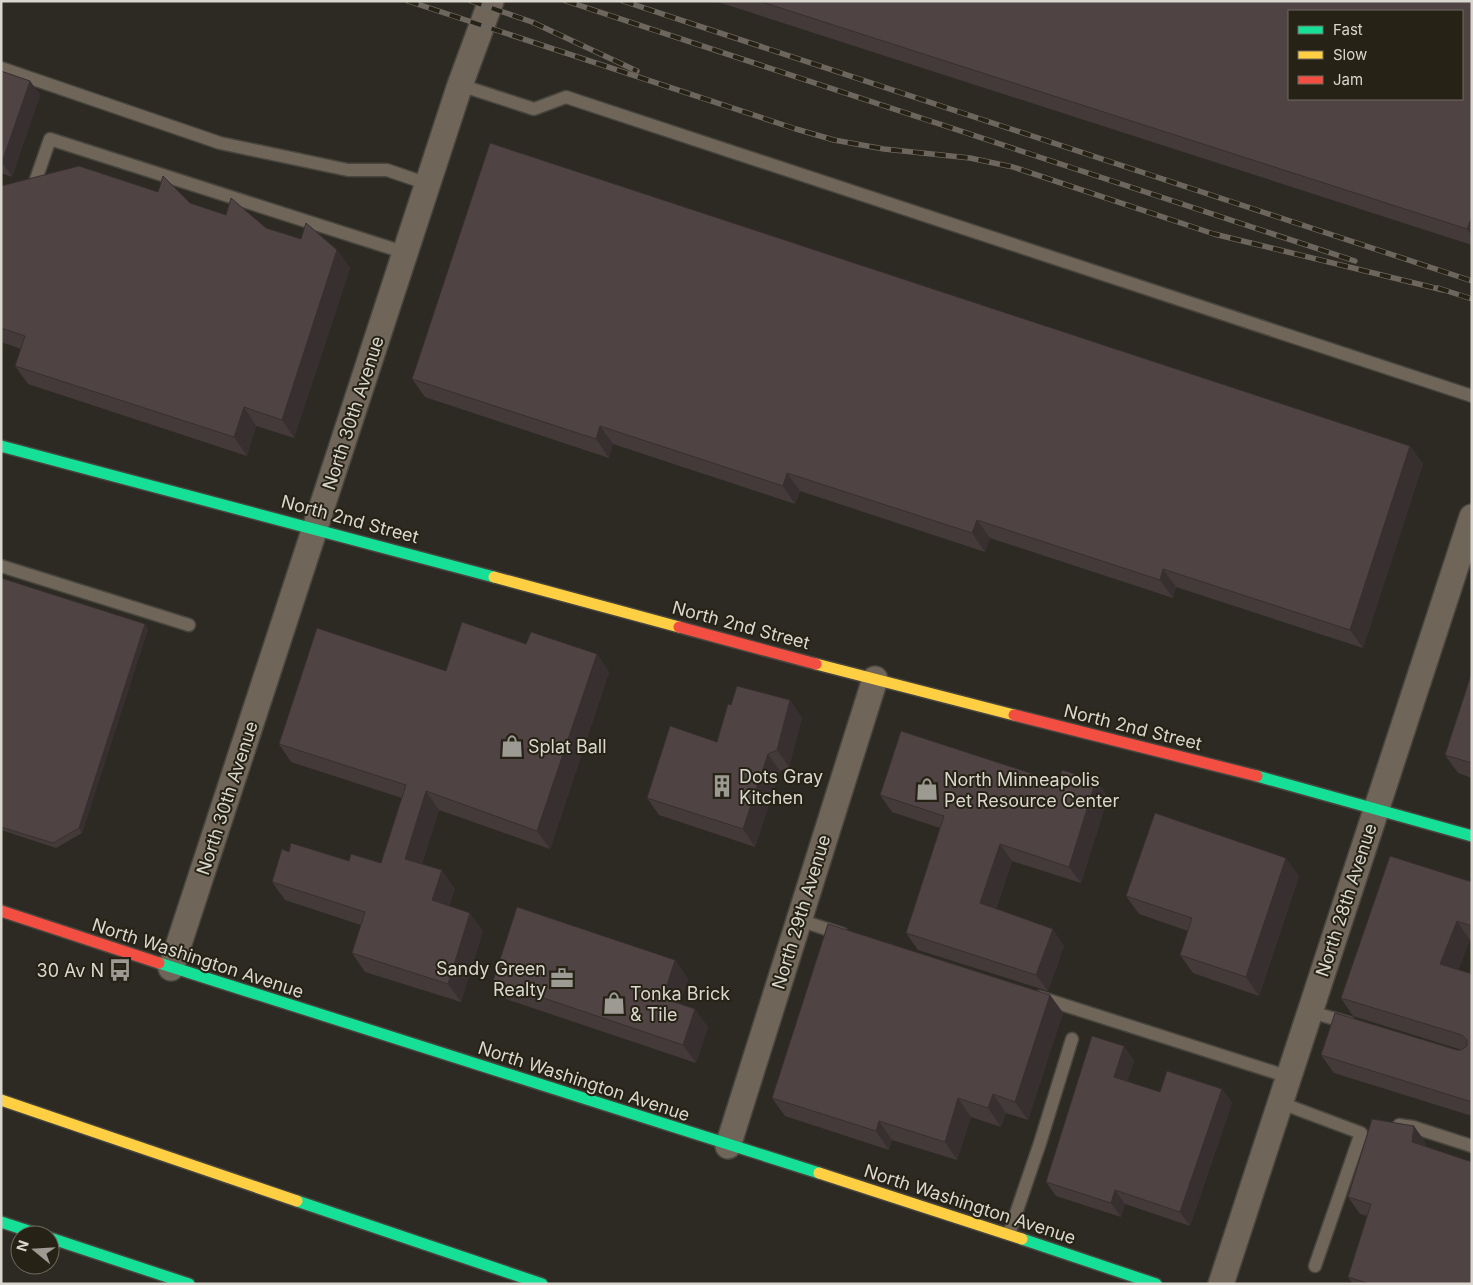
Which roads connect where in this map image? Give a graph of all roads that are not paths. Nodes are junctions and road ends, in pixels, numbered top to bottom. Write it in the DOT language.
graph roads {
  1 [pos="491,1"];
  2 [pos="1,68"];
  3 [pos="460,85"];
  4 [pos="428,184"];
  5 [pos="1,194"];
  6 [pos="406,252"];
  7 [pos="1472,396"];
  8 [pos="1,446"];
  9 [pos="1472,517"];
  10 [pos="314,527"];
  11 [pos="1,566"];
  12 [pos="189,625"];
  13 [pos="874,679"];
  14 [pos="1376,807"];
  15 [pos="1472,836"];
  16 [pos="1,911"];
  17 [pos="799,920"];
  18 [pos="852,937"];
  19 [pos="171,968"];
  20 [pos="1030,994"];
  21 [pos="1311,1012"];
  22 [pos="1360,1026"];
  23 [pos="1072,1039"];
  24 [pos="1290,1077"];
  25 [pos="1,1100"];
  26 [pos="1281,1102"];
  27 [pos="1390,1124"];
  28 [pos="1375,1127"];
  29 [pos="1361,1133"];
  30 [pos="728,1146"];
  31 [pos="1472,1146"];
  32 [pos="1009,1234"];
  33 [pos="60,1241"];
  34 [pos="1315,1266"];
  35 [pos="189,1284"];
  36 [pos="542,1284"];
  37 [pos="1156,1284"];
  38 [pos="1221,1284"];
  1 -- 3 [label="street, North 30th Avenue"];
  2 -- 4 [label="lane"];
  3 -- 4 [label="street, North 30th Avenue"];
  3 -- 7 [label="lane"];
  4 -- 6 [label="street, North 30th Avenue"];
  5 -- 6 [label="lane"];
  6 -- 10 [label="street, North 30th Avenue"];
  8 -- 10 [label="main road, North 2nd Street"];
  9 -- 14 [label="street, North 28th Avenue"];
  10 -- 13 [label="main road, North 2nd Street"];
  10 -- 19 [label="street, North 30th Avenue"];
  11 -- 12 [label="lane"];
  13 -- 14 [label="main road, North 2nd Street"];
  13 -- 17 [label="street, North 29th Avenue"];
  14 -- 15 [label="main road, North 2nd Street"];
  14 -- 21 [label="street, North 28th Avenue"];
  16 -- 19 [label="main road, North Washington Avenue"];
  17 -- 18 [label="lane"];
  17 -- 30 [label="street, North 29th Avenue"];
  19 -- 30 [label="main road, North Washington Avenue"];
  20 -- 24 [label="lane"];
  21 -- 22 [label="lane"];
  21 -- 24 [label="street, North 28th Avenue"];
  23 -- 32 [label="lane"];
  24 -- 26 [label="street, North 28th Avenue"];
  25 -- 36 [label="main road"];
  26 -- 29 [label="lane"];
  26 -- 38 [label="street, North 28th Avenue"];
  27 -- 31 [label="lane"];
  28 -- 29 [label="lane"];
  29 -- 34 [label="lane"];
  30 -- 32 [label="main road, North Washington Avenue"];
  32 -- 37 [label="main road, North Washington Avenue"];
  33 -- 35 [label="main road"];
}
